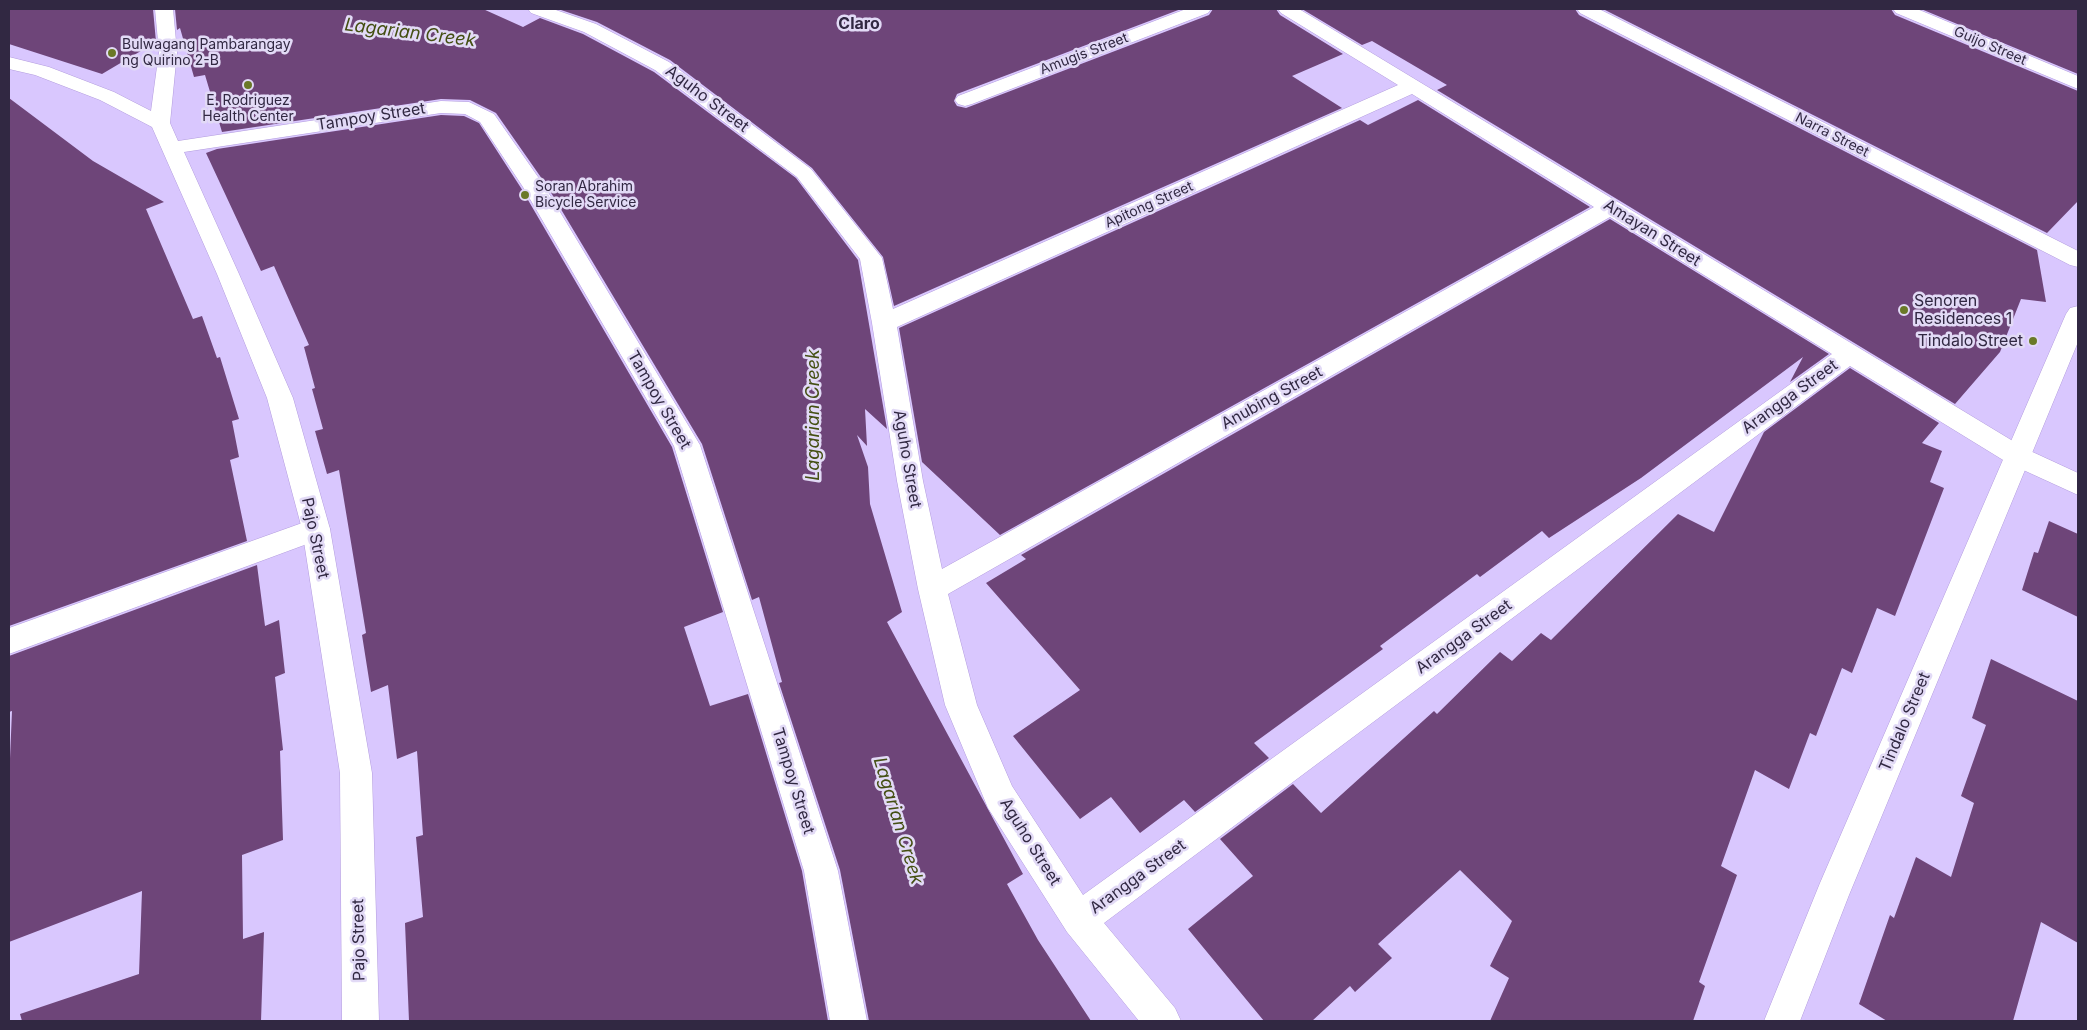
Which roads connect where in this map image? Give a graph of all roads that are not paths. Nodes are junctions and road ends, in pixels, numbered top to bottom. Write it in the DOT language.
graph roads {
  1 [pos="164,9"];
  2 [pos="537,9"];
  3 [pos="1202,9"];
  4 [pos="1287,9"];
  5 [pos="1586,9"];
  6 [pos="1902,9"];
  7 [pos="9,63"];
  8 [pos="2078,83"];
  9 [pos="1413,86"];
  10 [pos="151,87"];
  11 [pos="107,96"];
  12 [pos="965,100"];
  13 [pos="166,135"];
  14 [pos="1611,208"];
  15 [pos="2078,260"];
  16 [pos="2078,314"];
  17 [pos="884,323"];
  18 [pos="1849,354"];
  19 [pos="2017,456"];
  20 [pos="2078,485"];
  21 [pos="316,529"];
  22 [pos="932,589"];
  23 [pos="9,641"];
  24 [pos="1080,920"];
  25 [pos="360,1021"];
  26 [pos="849,1021"];
  27 [pos="1162,1021"];
  28 [pos="1782,1021"];
  1 -- 10 [label="street, Pajo Street"];
  2 -- 17 [label="street, Aguho Street"];
  3 -- 12 [label="street, Amugis Street"];
  4 -- 9 [label="street, Amayan Street"];
  5 -- 15 [label="street, Narra Street"];
  6 -- 8 [label="street, Guijo Street"];
  7 -- 11 [label="street"];
  9 -- 14 [label="street, Amayan Street"];
  9 -- 17 [label="street, Apitong Street"];
  10 -- 11 [label="street"];
  10 -- 13 [label="street, Pajo Street"];
  11 -- 13 [label="street"];
  13 -- 21 [label="street, Pajo Street"];
  13 -- 26 [label="street, Tampoy Street"];
  14 -- 18 [label="street, Amayan Street"];
  14 -- 22 [label="street, Anubing Street"];
  16 -- 19 [label="street, Tindalo Street"];
  17 -- 22 [label="street, Aguho Street"];
  18 -- 19 [label="street, Amayan Street"];
  18 -- 24 [label="street, Arangga Street"];
  19 -- 20 [label="street, Amayan Street"];
  19 -- 28 [label="street, Tindalo Street"];
  21 -- 23 [label="street"];
  21 -- 25 [label="street, Pajo Street"];
  22 -- 24 [label="street, Aguho Street"];
  24 -- 27 [label="street, Aguho Street"];
}
